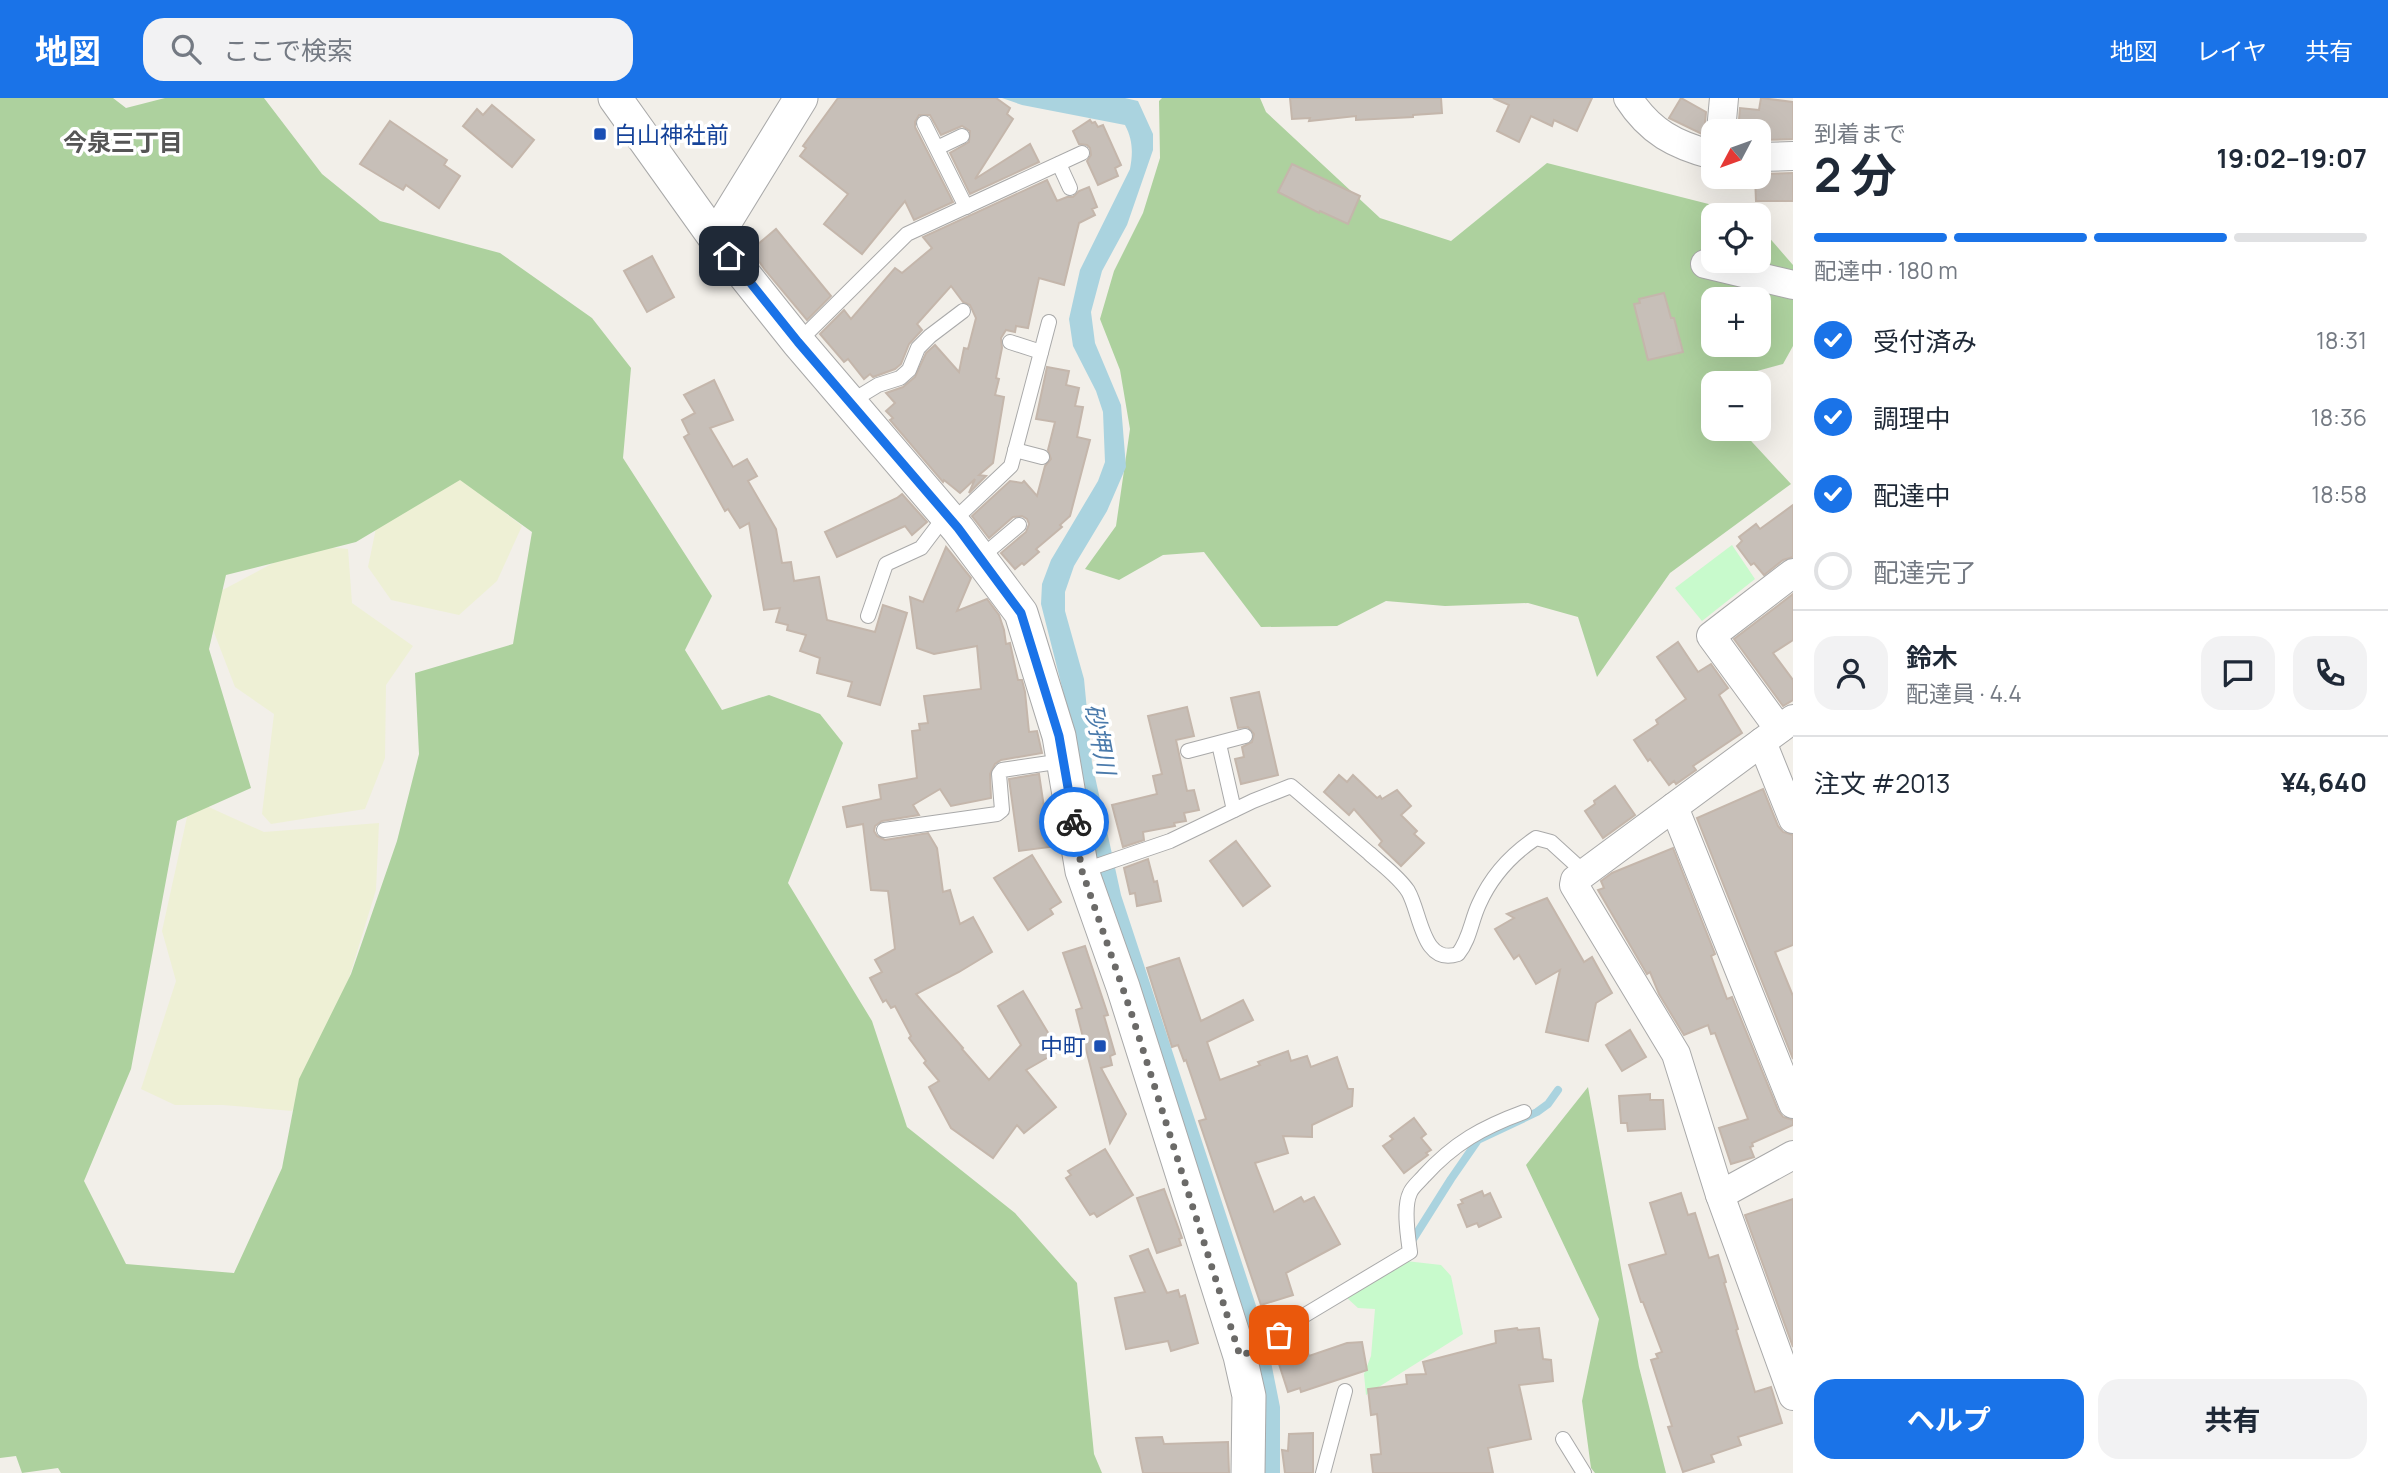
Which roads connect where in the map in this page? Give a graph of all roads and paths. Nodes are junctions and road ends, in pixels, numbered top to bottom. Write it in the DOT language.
graph roads {
  1 [pos="615,98"];
  2 [pos="801,98"];
  3 [pos="1628,98"];
  4 [pos="1724,98"];
  5 [pos="1722,119"];
  6 [pos="924,123"];
  7 [pos="962,136"];
  8 [pos="937,148"];
  9 [pos="1701,152"];
  10 [pos="1082,153"];
  11 [pos="1793,156"];
  12 [pos="1771,157"];
  13 [pos="1059,164"];
  14 [pos="1070,188"];
  15 [pos="966,207"];
  16 [pos="715,238"];
  17 [pos="1743,273"];
  18 [pos="1793,285"];
  19 [pos="962,312"];
  20 [pos="1049,322"];
  21 [pos="798,342"];
  22 [pos="1010,342"];
  23 [pos="1041,352"];
  24 [pos="849,402"];
  25 [pos="1015,450"];
  26 [pos="1042,457"];
  27 [pos="949,518"];
  28 [pos="1019,525"];
  29 [pos="980,558"];
  30 [pos="1793,573"];
  31 [pos="868,616"];
  32 [pos="1778,730"];
  33 [pos="1245,736"];
  34 [pos="1219,744"];
  35 [pos="1188,751"];
  36 [pos="1063,761"];
  37 [pos="1674,807"];
  38 [pos="1234,810"];
  39 [pos="1793,819"];
  40 [pos="884,830"];
  41 [pos="1082,871"];
  42 [pos="1585,873"];
  43 [pos="1793,1104"];
  44 [pos="1524,1112"];
  45 [pos="1793,1155"];
  46 [pos="1720,1195"];
  47 [pos="1240,1356"];
  48 [pos="1345,1391"];
  49 [pos="1793,1396"];
  50 [pos="1563,1439"];
  51 [pos="1248,1473"];
  52 [pos="1323,1473"];
  53 [pos="1584,1473"];
  1 -- 16 [label="street"];
  2 -- 16 [label="street"];
  3 -- 9 [label="street"];
  4 -- 5 [label="street"];
  6 -- 8 [label="lane"];
  7 -- 8 [label="lane"];
  8 -- 15 [label="lane"];
  10 -- 13 [label="lane"];
  11 -- 12 [label="street"];
  13 -- 14 [label="lane"];
  13 -- 15 [label="lane"];
  15 -- 21 [label="lane"];
  16 -- 21 [label="street"];
  17 -- 18 [label="street"];
  19 -- 24 [label="lane"];
  20 -- 23 [label="lane"];
  21 -- 24 [label="street"];
  22 -- 23 [label="lane"];
  23 -- 25 [label="lane"];
  24 -- 27 [label="street"];
  25 -- 26 [label="lane"];
  25 -- 27 [label="lane"];
  27 -- 29 [label="street"];
  27 -- 31 [label="lane"];
  28 -- 29 [label="lane"];
  29 -- 36 [label="street"];
  30 -- 32 [label="street"];
  32 -- 37 [label="street"];
  32 -- 39 [label="street"];
  33 -- 34 [label="lane"];
  34 -- 35 [label="lane"];
  34 -- 38 [label="lane"];
  36 -- 40 [label="lane"];
  36 -- 41 [label="street"];
  37 -- 42 [label="street"];
  37 -- 43 [label="street"];
  38 -- 41 [label="lane"];
  38 -- 42 [label="lane"];
  41 -- 47 [label="street"];
  42 -- 46 [label="street"];
  44 -- 47 [label="lane"];
  45 -- 46 [label="street"];
  46 -- 49 [label="street"];
  47 -- 51 [label="street"];
  48 -- 52 [label="lane"];
  50 -- 53 [label="lane"];
}
